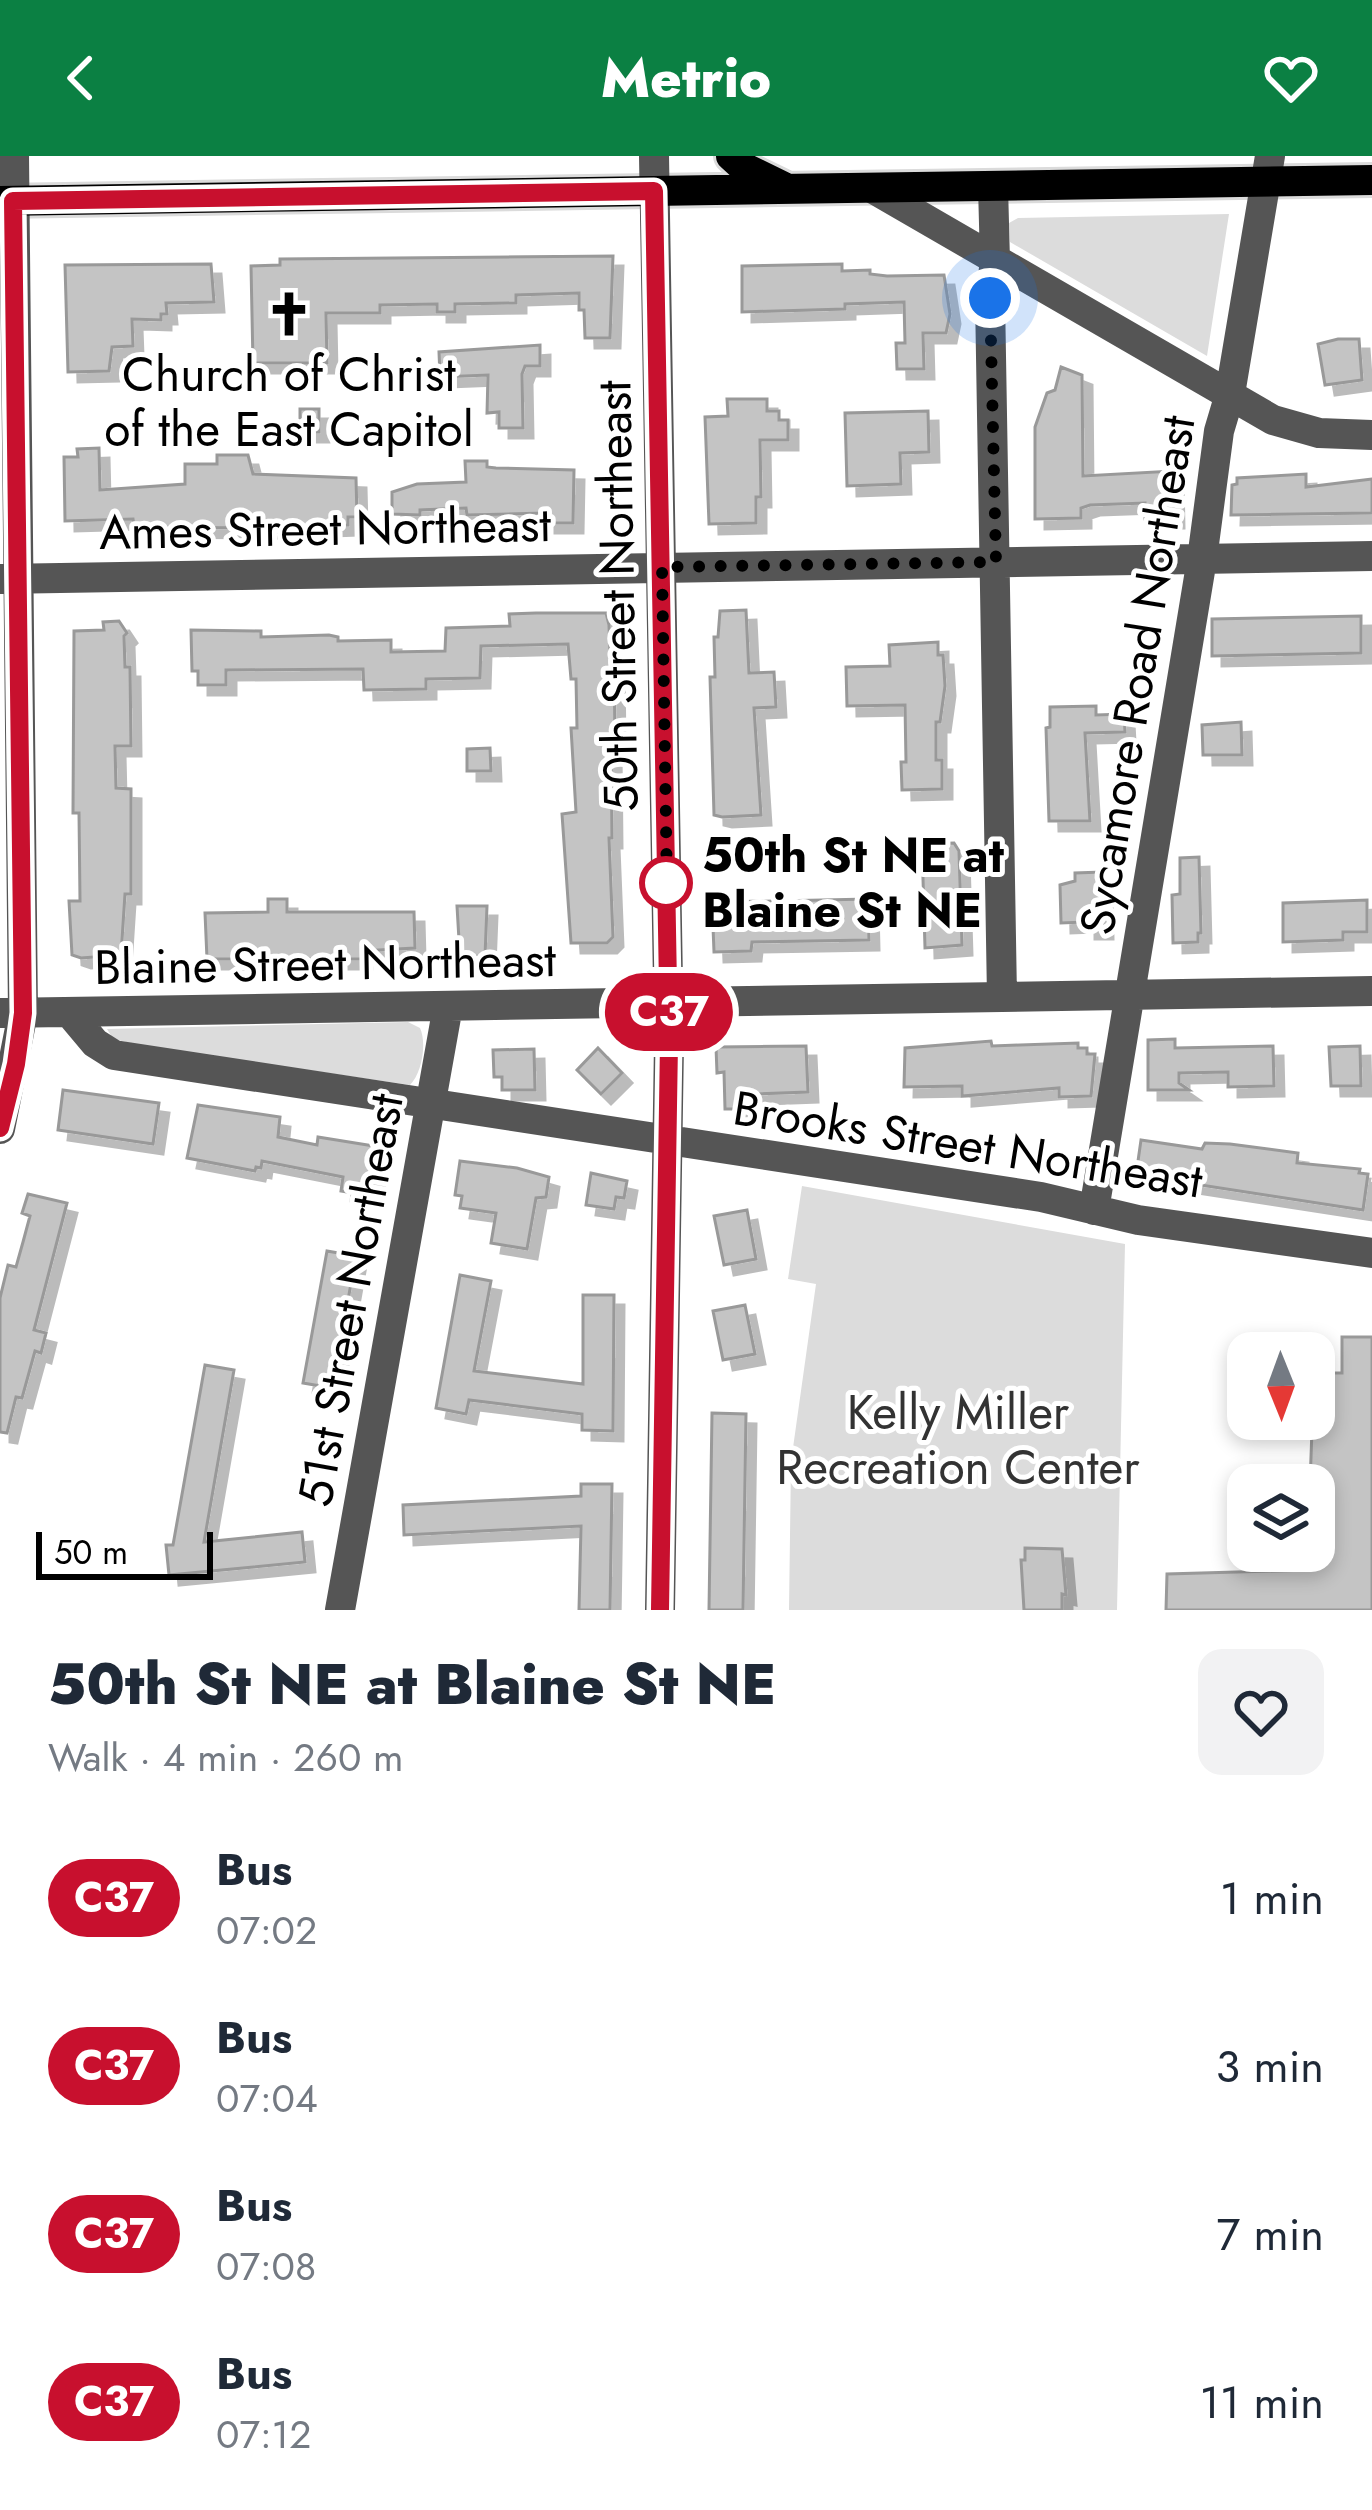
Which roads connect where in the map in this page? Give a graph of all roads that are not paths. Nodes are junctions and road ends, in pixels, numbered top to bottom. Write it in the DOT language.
graph roads {
  1 [pos="14,156"];
  2 [pos="654,156"];
  3 [pos="731,156"];
  4 [pos="1267,169"];
  5 [pos="1372,180"];
  6 [pos="992,186"];
  7 [pos="872,188"];
  8 [pos="789,190"];
  9 [pos="654,191"];
  10 [pos="6,201"];
  11 [pos="995,261"];
  12 [pos="1229,394"];
  13 [pos="1372,435"];
  14 [pos="1372,556"];
  15 [pos="1202,559"];
  16 [pos="996,562"];
  17 [pos="662,567"];
  18 [pos="9,579"];
  19 [pos="1372,991"];
  20 [pos="1129,995"];
  21 [pos="1002,997"];
  22 [pos="668,1003"];
  23 [pos="448,1006"];
  24 [pos="69,1012"];
  25 [pos="11,1013"];
  26 [pos="430,1104"];
  27 [pos="0,1129"];
  28 [pos="669,1141"];
  29 [pos="1094,1210"];
  30 [pos="1372,1253"];
  31 [pos="340,1610"];
  32 [pos="660,1610"];
  1 -- 10 [label="street"];
  2 -- 9 [label="street, 50th Street Northeast"];
  3 -- 8 [label="main road"];
  4 -- 5 [label="main road"];
  4 -- 6 [label="main road"];
  4 -- 12 [label="street, Sycamore Road Northeast"];
  6 -- 7 [label="main road"];
  6 -- 11 [label="street"];
  7 -- 8 [label="main road"];
  7 -- 11 [label="street"];
  8 -- 9 [label="main road"];
  9 -- 10 [label="main road"];
  9 -- 17 [label="street, 50th Street Northeast"];
  10 -- 18 [label="street"];
  11 -- 12 [label="street"];
  11 -- 16 [label="street"];
  12 -- 13 [label="street"];
  12 -- 15 [label="street, Sycamore Road Northeast"];
  14 -- 15 [label="street, Ames Street Northeast"];
  15 -- 16 [label="street, Ames Street Northeast"];
  15 -- 20 [label="street, Sycamore Road Northeast"];
  16 -- 17 [label="street, Ames Street Northeast"];
  16 -- 21 [label="street"];
  17 -- 18 [label="street, Ames Street Northeast"];
  17 -- 22 [label="street, 50th Street Northeast"];
  18 -- 25 [label="street"];
  19 -- 20 [label="street, Blaine Street Northeast"];
  20 -- 21 [label="street, Blaine Street Northeast"];
  20 -- 29 [label="street, Sycamore Road Northeast"];
  21 -- 22 [label="street, Blaine Street Northeast"];
  22 -- 23 [label="street, Blaine Street Northeast"];
  22 -- 28 [label="street, 50th Street Northeast"];
  23 -- 24 [label="street, Blaine Street Northeast"];
  23 -- 26 [label="street, 51st Street Northeast"];
  24 -- 25 [label="street, Blaine Street Northeast"];
  24 -- 26 [label="street, Brooks Street Northeast"];
  25 -- 27 [label="street"];
  26 -- 28 [label="street, Brooks Street Northeast"];
  26 -- 31 [label="street, 51st Street Northeast"];
  28 -- 29 [label="street, Brooks Street Northeast"];
  28 -- 32 [label="street, 50th Street Northeast"];
  29 -- 30 [label="street, Brooks Street Northeast"];
}
